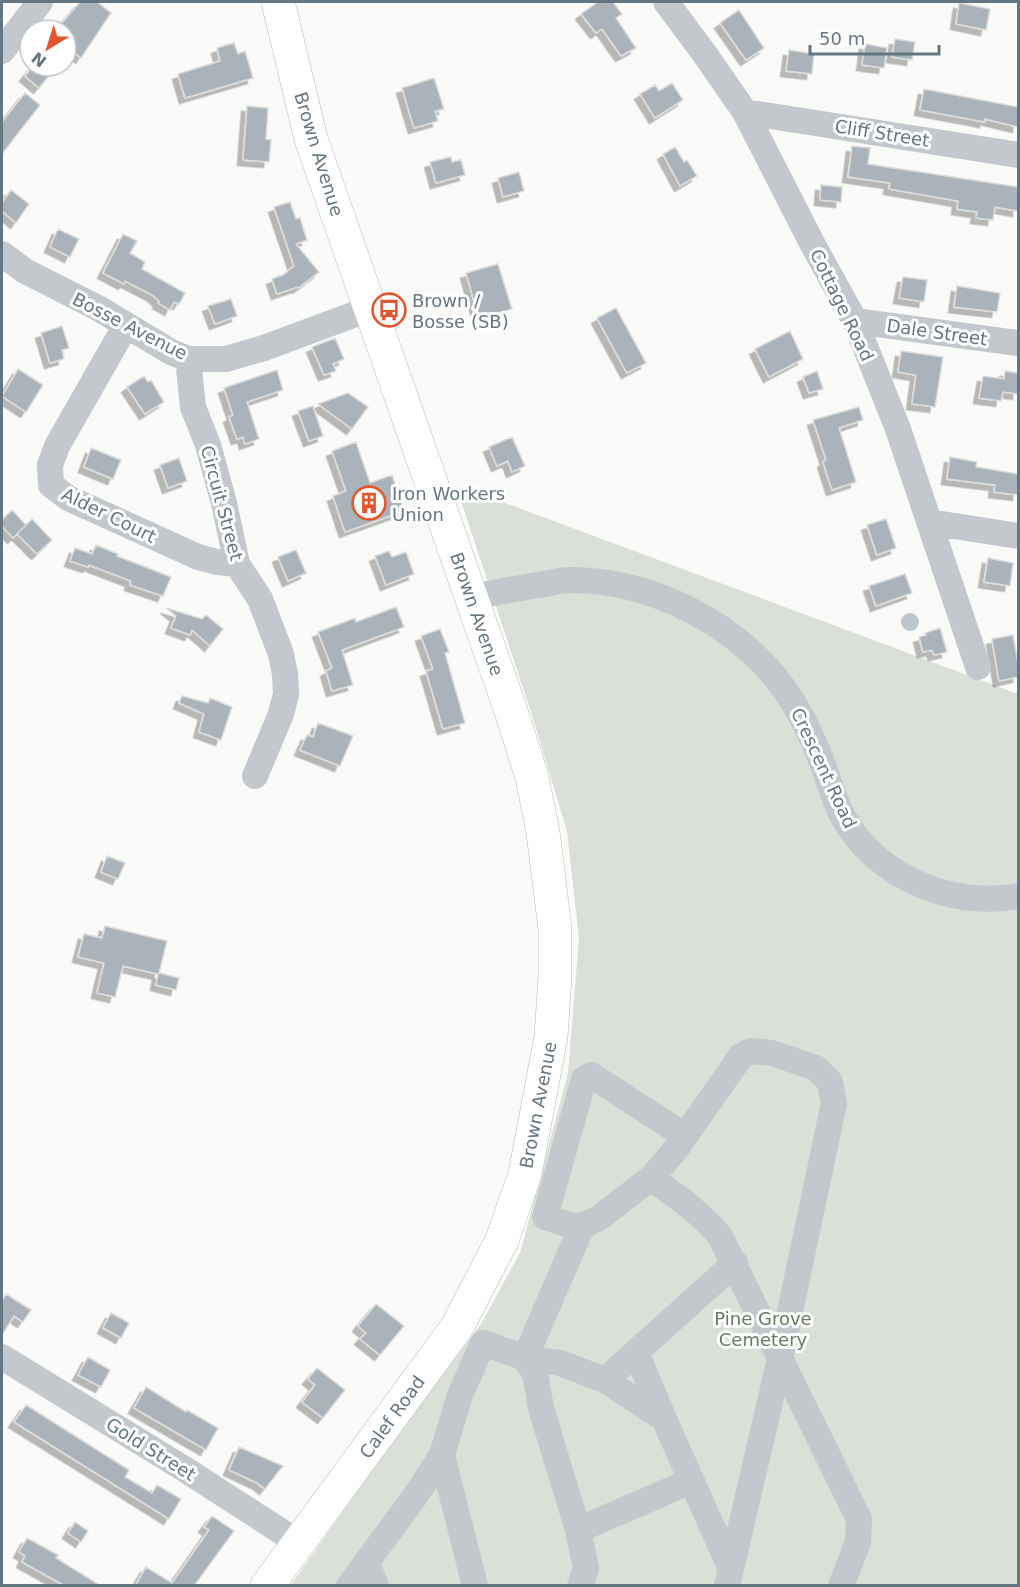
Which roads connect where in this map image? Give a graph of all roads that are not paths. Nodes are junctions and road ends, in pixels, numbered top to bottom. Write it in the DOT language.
graph roads {
  1 [pos="40,2"];
  2 [pos="278,2"];
  3 [pos="666,2"];
  4 [pos="2,51"];
  5 [pos="745,112"];
  6 [pos="1018,155"];
  7 [pos="2,254"];
  8 [pos="369,309"];
  9 [pos="855,321"];
  10 [pos="126,325"];
  11 [pos="1018,343"];
  12 [pos="188,359"];
  13 [pos="929,522"];
  14 [pos="1018,536"];
  15 [pos="237,564"];
  16 [pos="471,598"];
  17 [pos="978,667"];
  18 [pos="255,776"];
  19 [pos="1018,896"];
  20 [pos="685,1136"];
  21 [pos="651,1178"];
  22 [pos="582,1226"];
  23 [pos="502,1240"];
  24 [pos="735,1263"];
  25 [pos="470,1335"];
  26 [pos="636,1352"];
  27 [pos="2,1357"];
  28 [pos="525,1358"];
  29 [pos="780,1359"];
  30 [pos="605,1380"];
  31 [pos="664,1419"];
  32 [pos="442,1455"];
  33 [pos="691,1481"];
  34 [pos="578,1530"];
  35 [pos="299,1543"];
  36 [pos="366,1562"];
  37 [pos="729,1577"];
  38 [pos="586,1580"];
  39 [pos="267,1586"];
  40 [pos="349,1586"];
  41 [pos="376,1586"];
  42 [pos="475,1586"];
  43 [pos="841,1586"];
  1 -- 4 [label="street"];
  2 -- 8 [label="main road, Brown Avenue"];
  3 -- 5 [label="street, Cottage Road"];
  5 -- 6 [label="street, Cliff Street"];
  5 -- 9 [label="street, Cottage Road"];
  7 -- 10 [label="street, Bosse Avenue"];
  8 -- 12 [label="street, Bosse Avenue"];
  8 -- 16 [label="main road, Brown Avenue"];
  9 -- 11 [label="street, Dale Street"];
  9 -- 13 [label="street, Cottage Road"];
  10 -- 12 [label="street, Bosse Avenue"];
  10 -- 15 [label="street, Alder Court"];
  12 -- 15 [label="street, Circuit Street"];
  13 -- 14 [label="street"];
  13 -- 17 [label="street, Cottage Road"];
  15 -- 18 [label="street, Circuit Street"];
  16 -- 19 [label="street, Crescent Road"];
  16 -- 23 [label="main road, Brown Avenue"];
  20 -- 21 [label="street"];
  20 -- 22 [label="street"];
  20 -- 29 [label="street"];
  21 -- 22 [label="street"];
  21 -- 24 [label="street"];
  22 -- 28 [label="street"];
  23 -- 25 [label="main road, Calef Road"];
  24 -- 26 [label="street"];
  24 -- 29 [label="street"];
  25 -- 28 [label="street"];
  25 -- 32 [label="street"];
  25 -- 35 [label="main road, Calef Road"];
  26 -- 30 [label="street"];
  26 -- 31 [label="street"];
  27 -- 35 [label="street, Gold Street"];
  28 -- 30 [label="street"];
  28 -- 34 [label="street"];
  29 -- 37 [label="street"];
  29 -- 43 [label="street"];
  30 -- 31 [label="street"];
  31 -- 33 [label="street"];
  32 -- 36 [label="street"];
  32 -- 42 [label="street"];
  33 -- 34 [label="street"];
  33 -- 37 [label="street"];
  34 -- 38 [label="street"];
  35 -- 39 [label="main road, Calef Road"];
  36 -- 40 [label="street"];
  36 -- 41 [label="street"];
}
